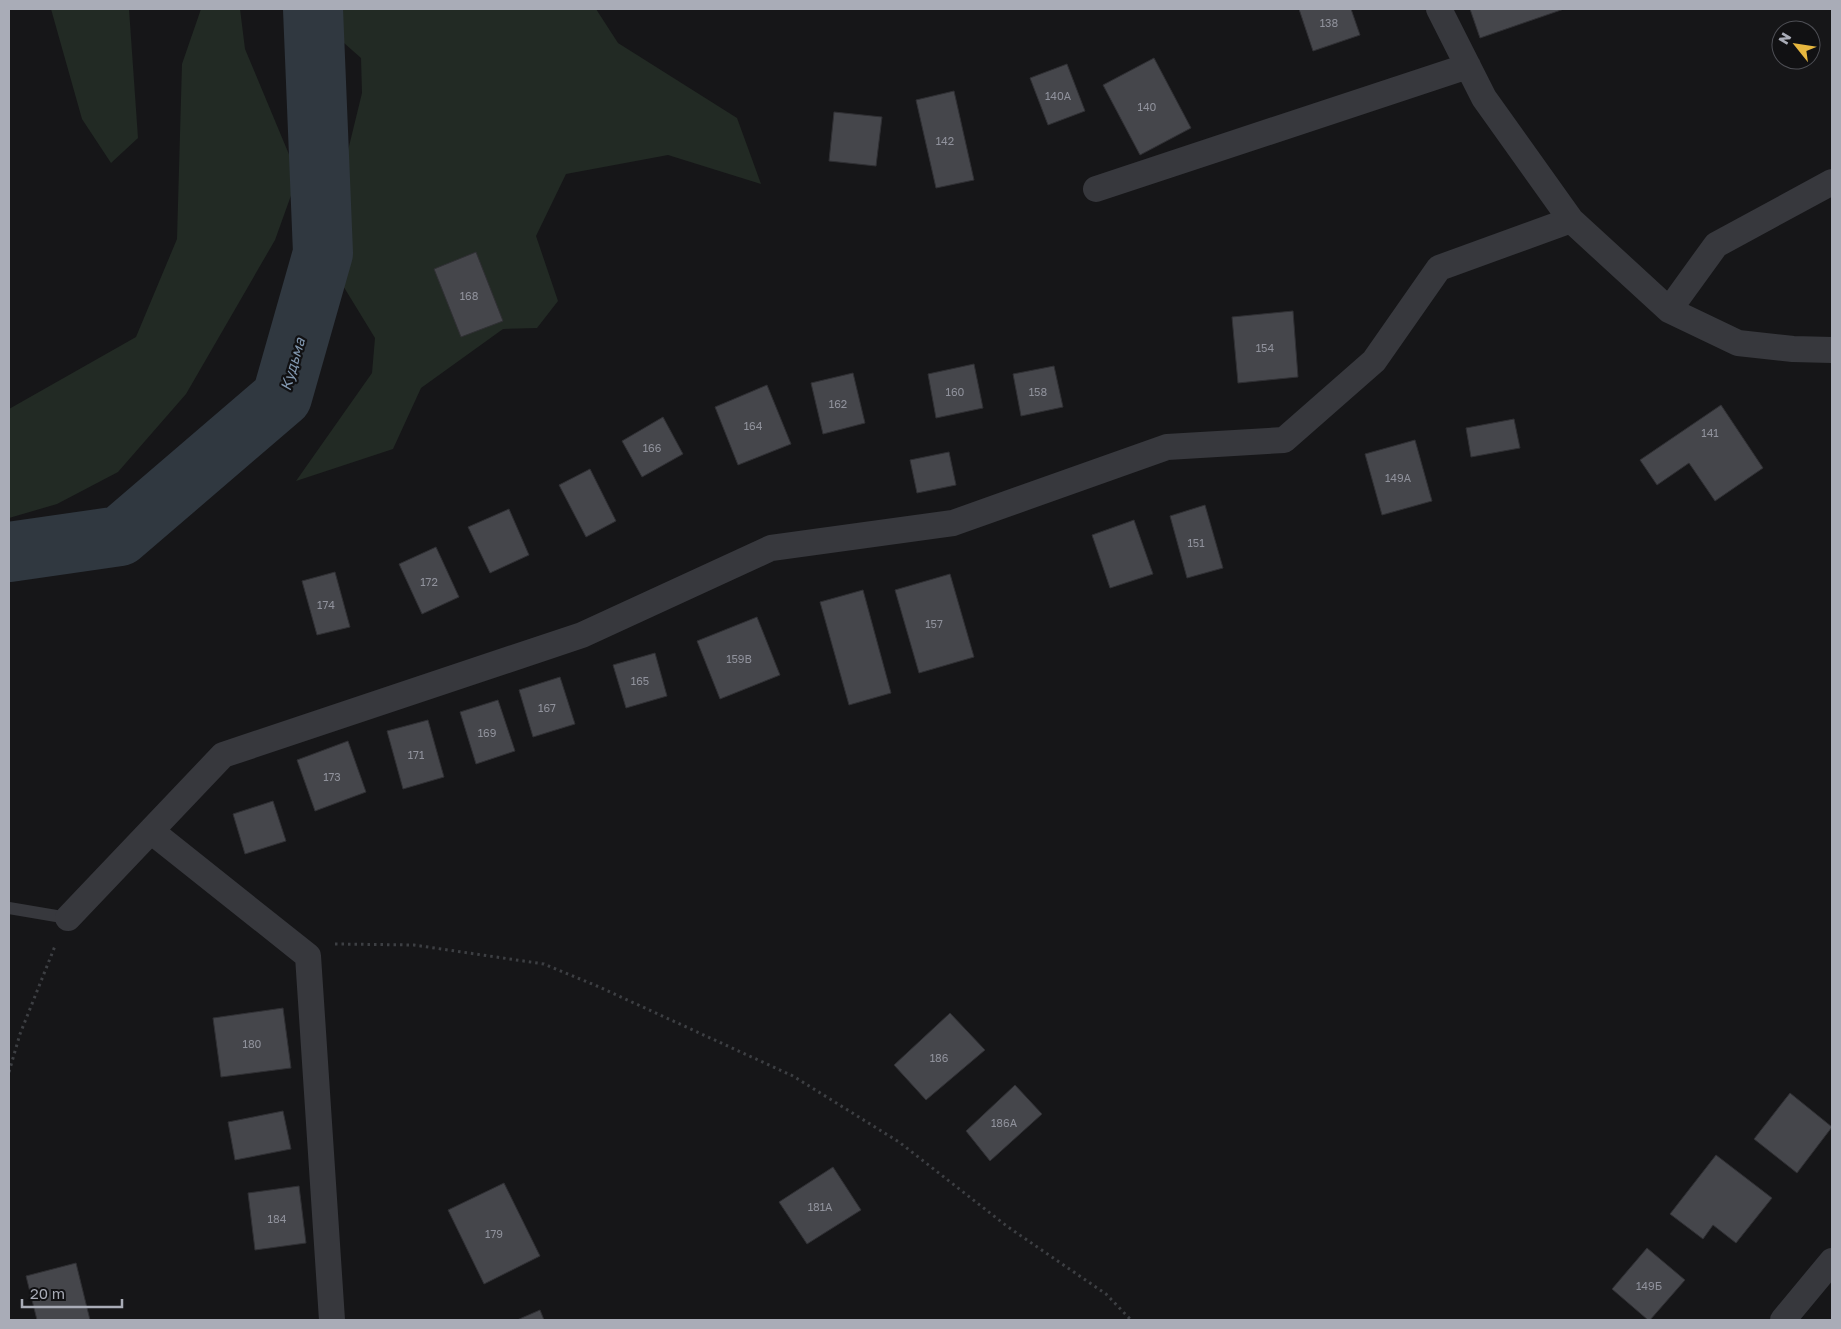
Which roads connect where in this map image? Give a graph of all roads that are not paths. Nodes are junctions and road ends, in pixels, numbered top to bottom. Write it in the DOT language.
graph roads {
  1 [pos="1439,9"];
  2 [pos="1468,66"];
  3 [pos="1832,182"];
  4 [pos="1096,189"];
  5 [pos="1571,220"];
  6 [pos="1668,310"];
  7 [pos="1832,350"];
  8 [pos="151,831"];
  9 [pos="9,908"];
  10 [pos="68,918"];
  11 [pos="1832,1261"];
  12 [pos="332,1320"];
  13 [pos="1783,1320"];
  1 -- 2 [label="street"];
  2 -- 4 [label="street"];
  2 -- 5 [label="street"];
  3 -- 6 [label="street"];
  5 -- 6 [label="street"];
  5 -- 8 [label="street"];
  6 -- 7 [label="street"];
  8 -- 10 [label="street"];
  8 -- 12 [label="street"];
  9 -- 10 [label="lane"];
  11 -- 13 [label="street"];
}
